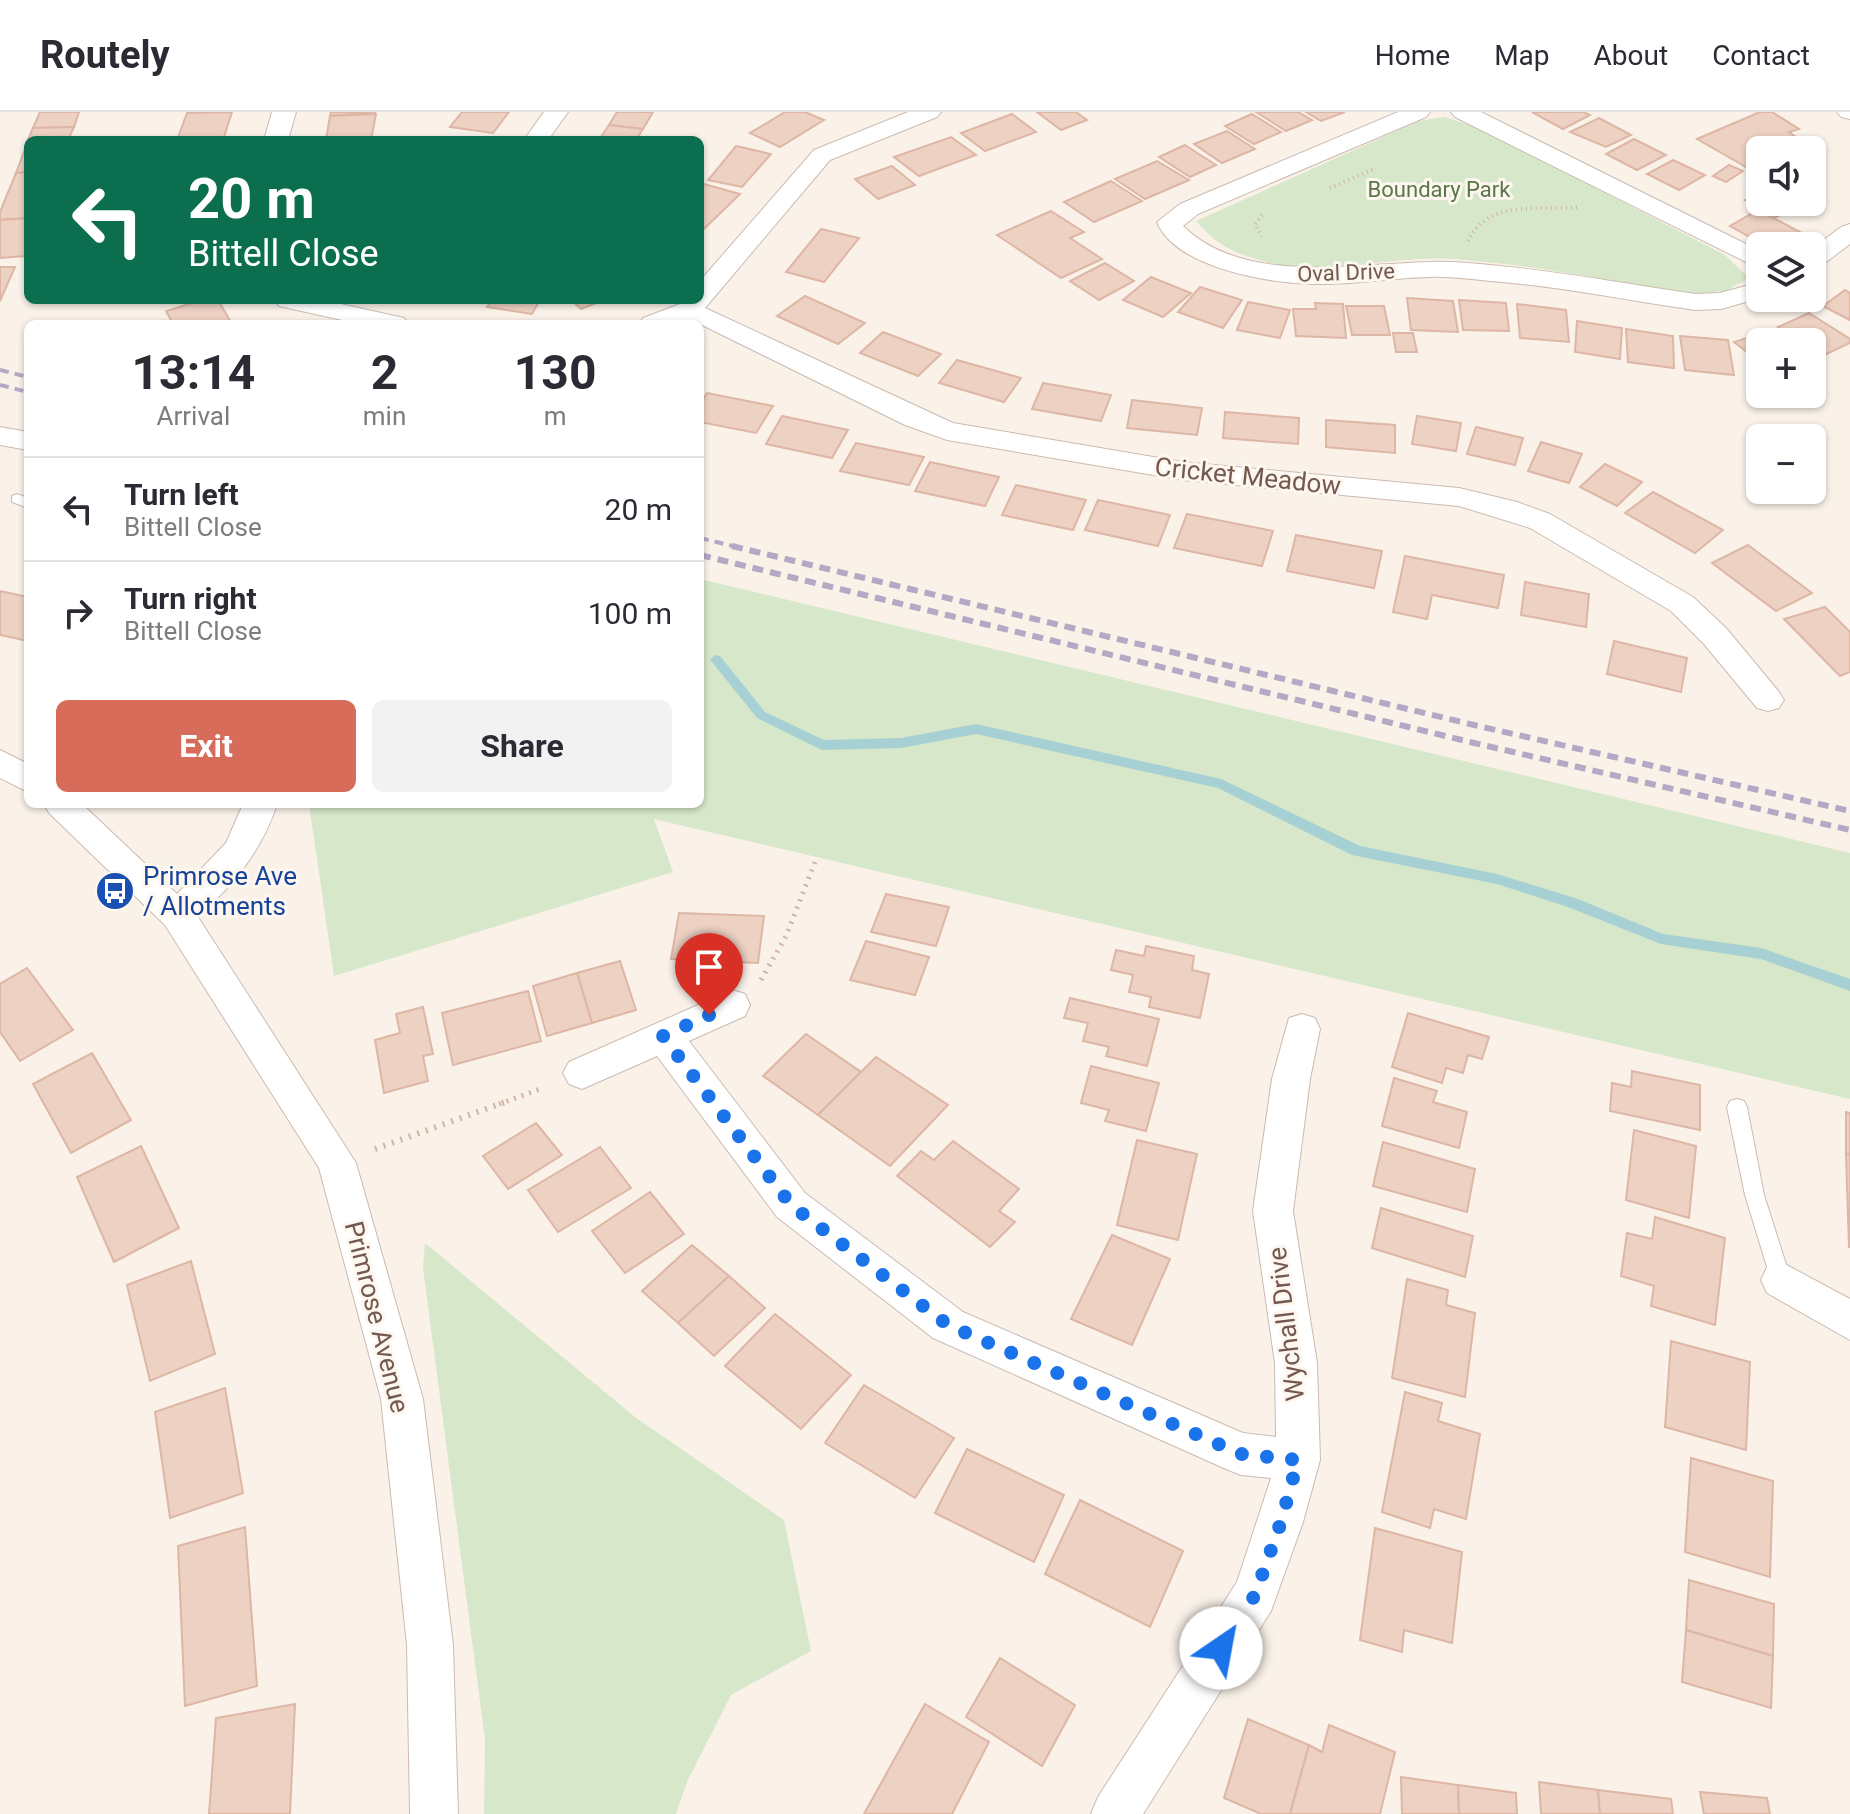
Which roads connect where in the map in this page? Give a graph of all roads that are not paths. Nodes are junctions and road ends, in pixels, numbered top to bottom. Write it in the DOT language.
graph roads {
  1 [pos="284,112"];
  2 [pos="556,112"];
  3 [pos="929,112"];
  4 [pos="1418,112"];
  5 [pos="1463,112"];
  6 [pos="277,136"];
  7 [pos="539,136"];
  8 [pos="1850,232"];
  9 [pos="1826,250"];
  10 [pos="1746,254"];
  11 [pos="704,293"];
  12 [pos="1746,294"];
  13 [pos="306,304"];
  14 [pos="693,304"];
  15 [pos="697,304"];
  16 [pos="377,320"];
  17 [pos="660,320"];
  18 [pos="0,436"];
  19 [pos="24,440"];
  20 [pos="1768,700"];
  21 [pos="0,762"];
  22 [pos="24,777"];
  23 [pos="65,808"];
  24 [pos="258,808"];
  25 [pos="177,915"];
  26 [pos="732,1005"];
  27 [pos="1302,1029"];
  28 [pos="663,1036"];
  29 [pos="582,1073"];
  30 [pos="1737,1107"];
  31 [pos="1781,1280"];
  32 [pos="1850,1321"];
  33 [pos="1298,1460"];
  34 [pos="1119,1812"];
  35 [pos="434,1814"];
  1 -- 6 [label="street"];
  2 -- 7 [label="street"];
  3 -- 11 [label="street"];
  4 -- 12 [label="street, Oval Drive"];
  5 -- 10 [label="street"];
  8 -- 9 [label="street"];
  13 -- 16 [label="street"];
  14 -- 17 [label="street"];
  15 -- 20 [label="street, Cricket Meadow"];
  18 -- 19 [label="street"];
  21 -- 22 [label="street"];
  23 -- 25 [label="street, Primrose Avenue"];
  24 -- 25 [label="street"];
  25 -- 35 [label="street, Primrose Avenue"];
  26 -- 28 [label="street"];
  27 -- 33 [label="street, Wychall Drive"];
  28 -- 29 [label="street"];
  28 -- 33 [label="street"];
  30 -- 31 [label="lane"];
  31 -- 32 [label="street"];
  33 -- 34 [label="street, Wychall Drive"];
}
